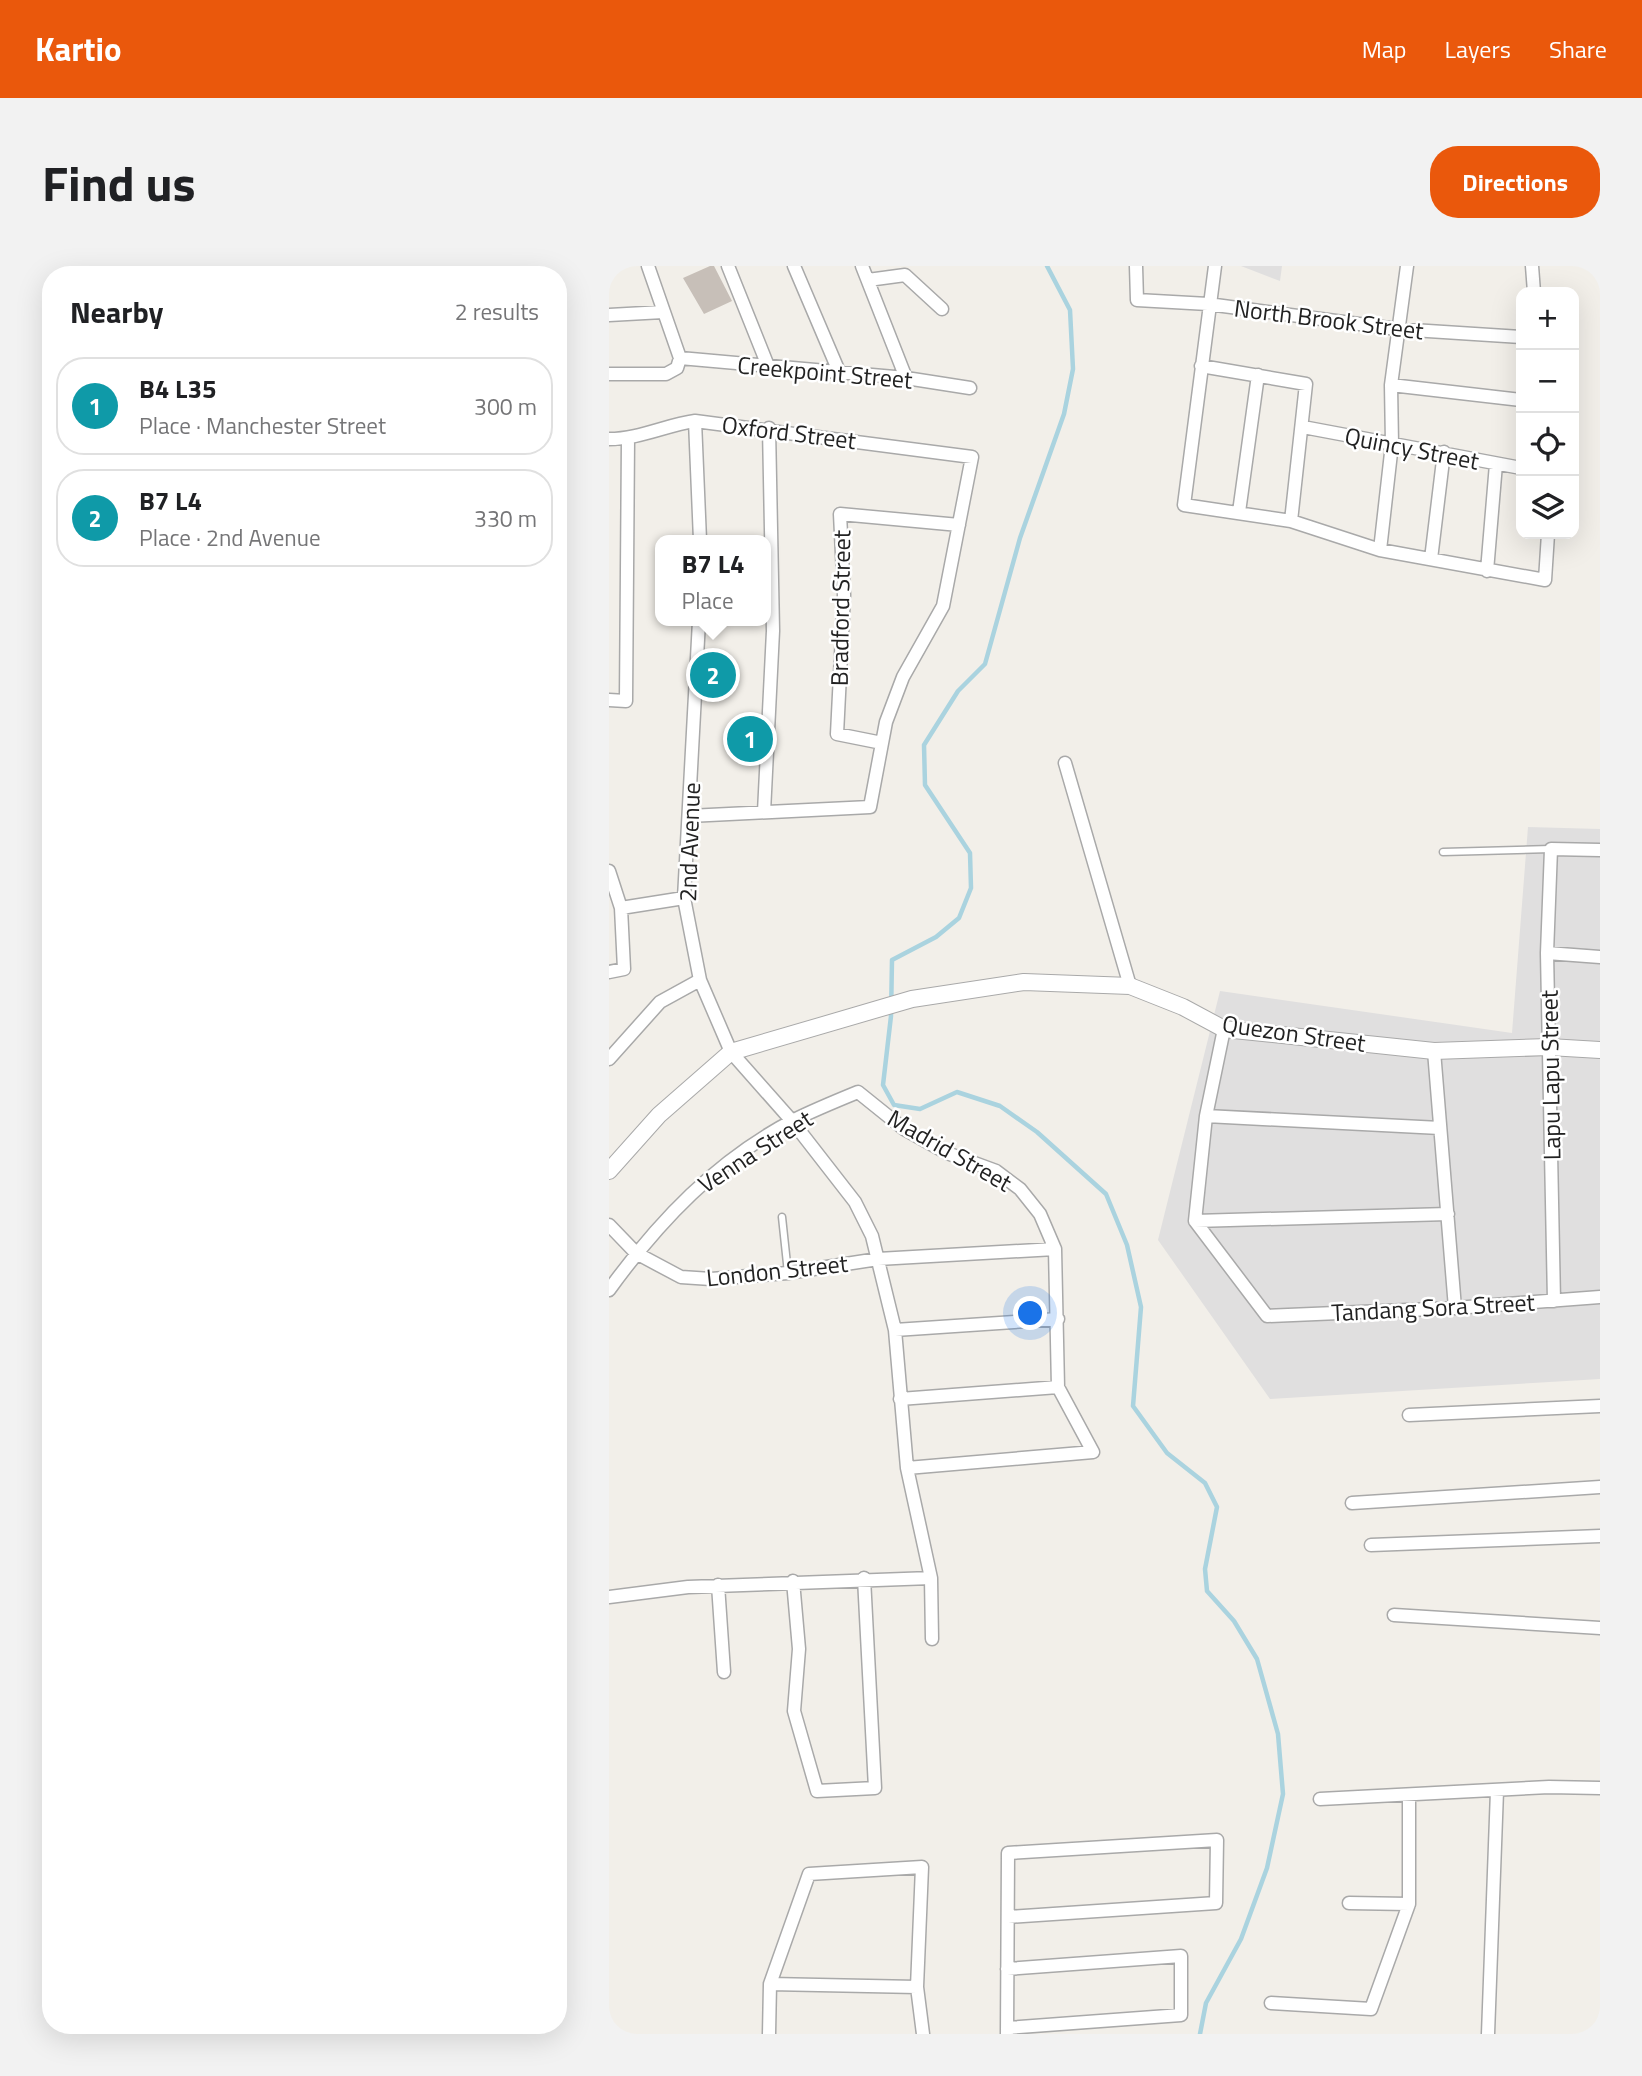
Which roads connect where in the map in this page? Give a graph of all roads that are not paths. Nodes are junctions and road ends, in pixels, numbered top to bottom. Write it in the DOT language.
graph roads {
  1 [pos="648,266"];
  2 [pos="728,266"];
  3 [pos="794,266"];
  4 [pos="862,266"];
  5 [pos="1136,266"];
  6 [pos="1215,266"];
  7 [pos="1407,266"];
  8 [pos="1532,266"];
  9 [pos="868,280"];
  10 [pos="1534,287"];
  11 [pos="1208,304"];
  12 [pos="941,309"];
  13 [pos="663,312"];
  14 [pos="609,315"];
  15 [pos="1397,329"];
  16 [pos="1516,337"];
  17 [pos="680,358"];
  18 [pos="768,366"];
  19 [pos="1201,366"];
  20 [pos="609,374"];
  21 [pos="839,374"];
  22 [pos="1258,374"];
  23 [pos="906,378"];
  24 [pos="1391,385"];
  25 [pos="970,388"];
  26 [pos="1516,399"];
  27 [pos="695,421"];
  28 [pos="1303,427"];
  29 [pos="769,428"];
  30 [pos="609,439"];
  31 [pos="628,439"];
  32 [pos="1392,444"];
  33 [pos="1444,452"];
  34 [pos="1496,464"];
  35 [pos="1516,467"];
  36 [pos="1239,512"];
  37 [pos="1291,521"];
  38 [pos="959,525"];
  39 [pos="700,535"];
  40 [pos="771,535"];
  41 [pos="1548,539"];
  42 [pos="1380,550"];
  43 [pos="1431,559"];
  44 [pos="771,563"];
  45 [pos="1487,571"];
  46 [pos="699,626"];
  47 [pos="609,700"];
  48 [pos="882,743"];
  49 [pos="1065,763"];
  50 [pos="764,812"];
  51 [pos="689,816"];
  52 [pos="1551,849"];
  53 [pos="1600,850"];
  54 [pos="1443,852"];
  55 [pos="609,871"];
  56 [pos="684,898"];
  57 [pos="621,908"];
  58 [pos="1547,953"];
  59 [pos="1600,957"];
  60 [pos="609,972"];
  61 [pos="700,980"];
  62 [pos="1130,986"];
  63 [pos="1224,1029"];
  64 [pos="1549,1047"];
  65 [pos="1600,1050"];
  66 [pos="1434,1051"];
  67 [pos="731,1052"];
  68 [pos="609,1059"];
  69 [pos="857,1092"];
  70 [pos="1206,1116"];
  71 [pos="792,1121"];
  72 [pos="1440,1128"];
  73 [pos="609,1171"];
  74 [pos="1448,1214"];
  75 [pos="782,1217"];
  76 [pos="1195,1221"];
  77 [pos="609,1225"];
  78 [pos="1055,1249"];
  79 [pos="636,1253"];
  80 [pos="879,1259"];
  81 [pos="788,1273"];
  82 [pos="609,1290"];
  83 [pos="1600,1297"];
  84 [pos="1554,1301"];
  85 [pos="1455,1308"];
  86 [pos="1058,1319"];
  87 [pos="895,1330"];
  88 [pos="1058,1387"];
  89 [pos="900,1399"];
  90 [pos="1600,1406"];
  91 [pos="1409,1415"];
  92 [pos="907,1468"];
  93 [pos="1600,1487"];
  94 [pos="1352,1503"];
  95 [pos="1600,1536"];
  96 [pos="1371,1545"];
  97 [pos="864,1578"];
  98 [pos="931,1578"];
  99 [pos="793,1581"];
  100 [pos="718,1585"];
  101 [pos="609,1597"];
  102 [pos="1394,1615"];
  103 [pos="1600,1629"];
  104 [pos="932,1639"];
  105 [pos="724,1672"];
  106 [pos="1600,1788"];
  107 [pos="1497,1791"];
  108 [pos="1409,1796"];
  109 [pos="1320,1799"];
  110 [pos="1349,1903"];
  111 [pos="1409,1905"];
  112 [pos="1008,1917"];
  113 [pos="1007,1969"];
  114 [pos="770,1984"];
  115 [pos="917,1987"];
  116 [pos="1271,2003"];
  117 [pos="1007,2031"];
  118 [pos="769,2034"];
  119 [pos="923,2034"];
  120 [pos="1488,2034"];
  1 -- 13 [label="street"];
  2 -- 18 [label="street"];
  3 -- 21 [label="street"];
  4 -- 9 [label="street"];
  5 -- 11 [label="street, North Brook Street"];
  6 -- 11 [label="street"];
  7 -- 15 [label="street"];
  8 -- 10 [label="street"];
  9 -- 12 [label="street"];
  9 -- 23 [label="street"];
  11 -- 15 [label="street, North Brook Street"];
  11 -- 19 [label="street"];
  13 -- 14 [label="street"];
  13 -- 17 [label="street"];
  15 -- 16 [label="street, North Brook Street"];
  15 -- 24 [label="street"];
  17 -- 18 [label="street, Creekpoint Street"];
  17 -- 20 [label="street"];
  18 -- 21 [label="street, Creekpoint Street"];
  19 -- 22 [label="street"];
  19 -- 36 [label="street"];
  21 -- 23 [label="street, Creekpoint Street"];
  22 -- 28 [label="street"];
  22 -- 36 [label="street"];
  23 -- 25 [label="street, Creekpoint Street"];
  24 -- 26 [label="street"];
  24 -- 32 [label="street"];
  27 -- 29 [label="street, Oxford Street"];
  27 -- 31 [label="street, Oxford Street"];
  27 -- 39 [label="street"];
  28 -- 32 [label="street, Quincy Street"];
  28 -- 37 [label="street"];
  29 -- 38 [label="street, Oxford Street"];
  29 -- 40 [label="street"];
  30 -- 31 [label="street, Oxford Street"];
  31 -- 47 [label="street"];
  32 -- 33 [label="street, Quincy Street"];
  32 -- 42 [label="street"];
  33 -- 34 [label="street, Quincy Street"];
  33 -- 43 [label="street"];
  34 -- 35 [label="street, Quincy Street"];
  34 -- 45 [label="street"];
  36 -- 37 [label="street"];
  37 -- 42 [label="street"];
  38 -- 48 [label="street"];
  38 -- 48 [label="street, Bradford Street"];
  41 -- 45 [label="street"];
  42 -- 43 [label="street"];
  43 -- 45 [label="street"];
  44 -- 50 [label="street"];
  46 -- 51 [label="street, 2nd Avenue"];
  48 -- 50 [label="street"];
  49 -- 62 [label="street"];
  50 -- 51 [label="street"];
  51 -- 56 [label="street, 2nd Avenue"];
  52 -- 53 [label="street"];
  52 -- 54 [label="lane"];
  52 -- 58 [label="street, Lapu Lapu Street"];
  55 -- 57 [label="street"];
  56 -- 57 [label="street"];
  56 -- 61 [label="street, 2nd Avenue"];
  57 -- 60 [label="street"];
  58 -- 59 [label="street"];
  58 -- 64 [label="street, Lapu Lapu Street"];
  61 -- 67 [label="street, 2nd Avenue"];
  61 -- 68 [label="street"];
  62 -- 63 [label="street, Quezon Street"];
  62 -- 67 [label="street, Quezon Street"];
  63 -- 66 [label="street, Quezon Street"];
  63 -- 70 [label="street"];
  64 -- 65 [label="street, Quezon Street"];
  64 -- 66 [label="street, Quezon Street"];
  64 -- 84 [label="street, Lapu Lapu Street"];
  66 -- 72 [label="street"];
  67 -- 71 [label="street, 2nd Avenue"];
  67 -- 73 [label="street"];
  69 -- 71 [label="street, Venna Street"];
  69 -- 78 [label="street, Madrid Street"];
  70 -- 72 [label="street"];
  70 -- 76 [label="street"];
  71 -- 79 [label="street, Venna Street"];
  71 -- 80 [label="street, 2nd Avenue"];
  72 -- 74 [label="street"];
  74 -- 76 [label="street"];
  74 -- 85 [label="street"];
  75 -- 81 [label="lane"];
  76 -- 85 [label="street, Tandang Sora Street"];
  77 -- 79 [label="street, London Street"];
  78 -- 80 [label="street, London Street"];
  78 -- 86 [label="street, Madrid Street"];
  79 -- 81 [label="street, London Street"];
  79 -- 82 [label="street, Venna Street"];
  80 -- 81 [label="street, London Street"];
  80 -- 87 [label="street, 2nd Avenue"];
  83 -- 84 [label="street, Tandang Sora Street"];
  84 -- 85 [label="street, Tandang Sora Street"];
  86 -- 87 [label="street"];
  86 -- 88 [label="street, Madrid Street"];
  87 -- 89 [label="street, 2nd Avenue"];
  88 -- 89 [label="street"];
  88 -- 92 [label="street, Madrid Street"];
  89 -- 92 [label="street, 2nd Avenue"];
  90 -- 91 [label="street"];
  92 -- 98 [label="street, 2nd Avenue"];
  93 -- 94 [label="street"];
  95 -- 96 [label="street"];
  97 -- 98 [label="street"];
  97 -- 99 [label="street"];
  97 -- 99 [label="street"];
  98 -- 104 [label="street, 2nd Avenue"];
  99 -- 100 [label="street"];
  100 -- 101 [label="street"];
  100 -- 105 [label="street"];
  102 -- 103 [label="street"];
  106 -- 107 [label="street"];
  107 -- 108 [label="street"];
  107 -- 120 [label="street"];
  108 -- 109 [label="street"];
  108 -- 111 [label="street"];
  110 -- 111 [label="street"];
  111 -- 116 [label="street"];
  112 -- 112 [label="street"];
  112 -- 113 [label="street"];
  113 -- 117 [label="street"];
  113 -- 117 [label="street"];
  114 -- 115 [label="street"];
  114 -- 115 [label="street"];
  114 -- 118 [label="street"];
  115 -- 119 [label="street"];
}
